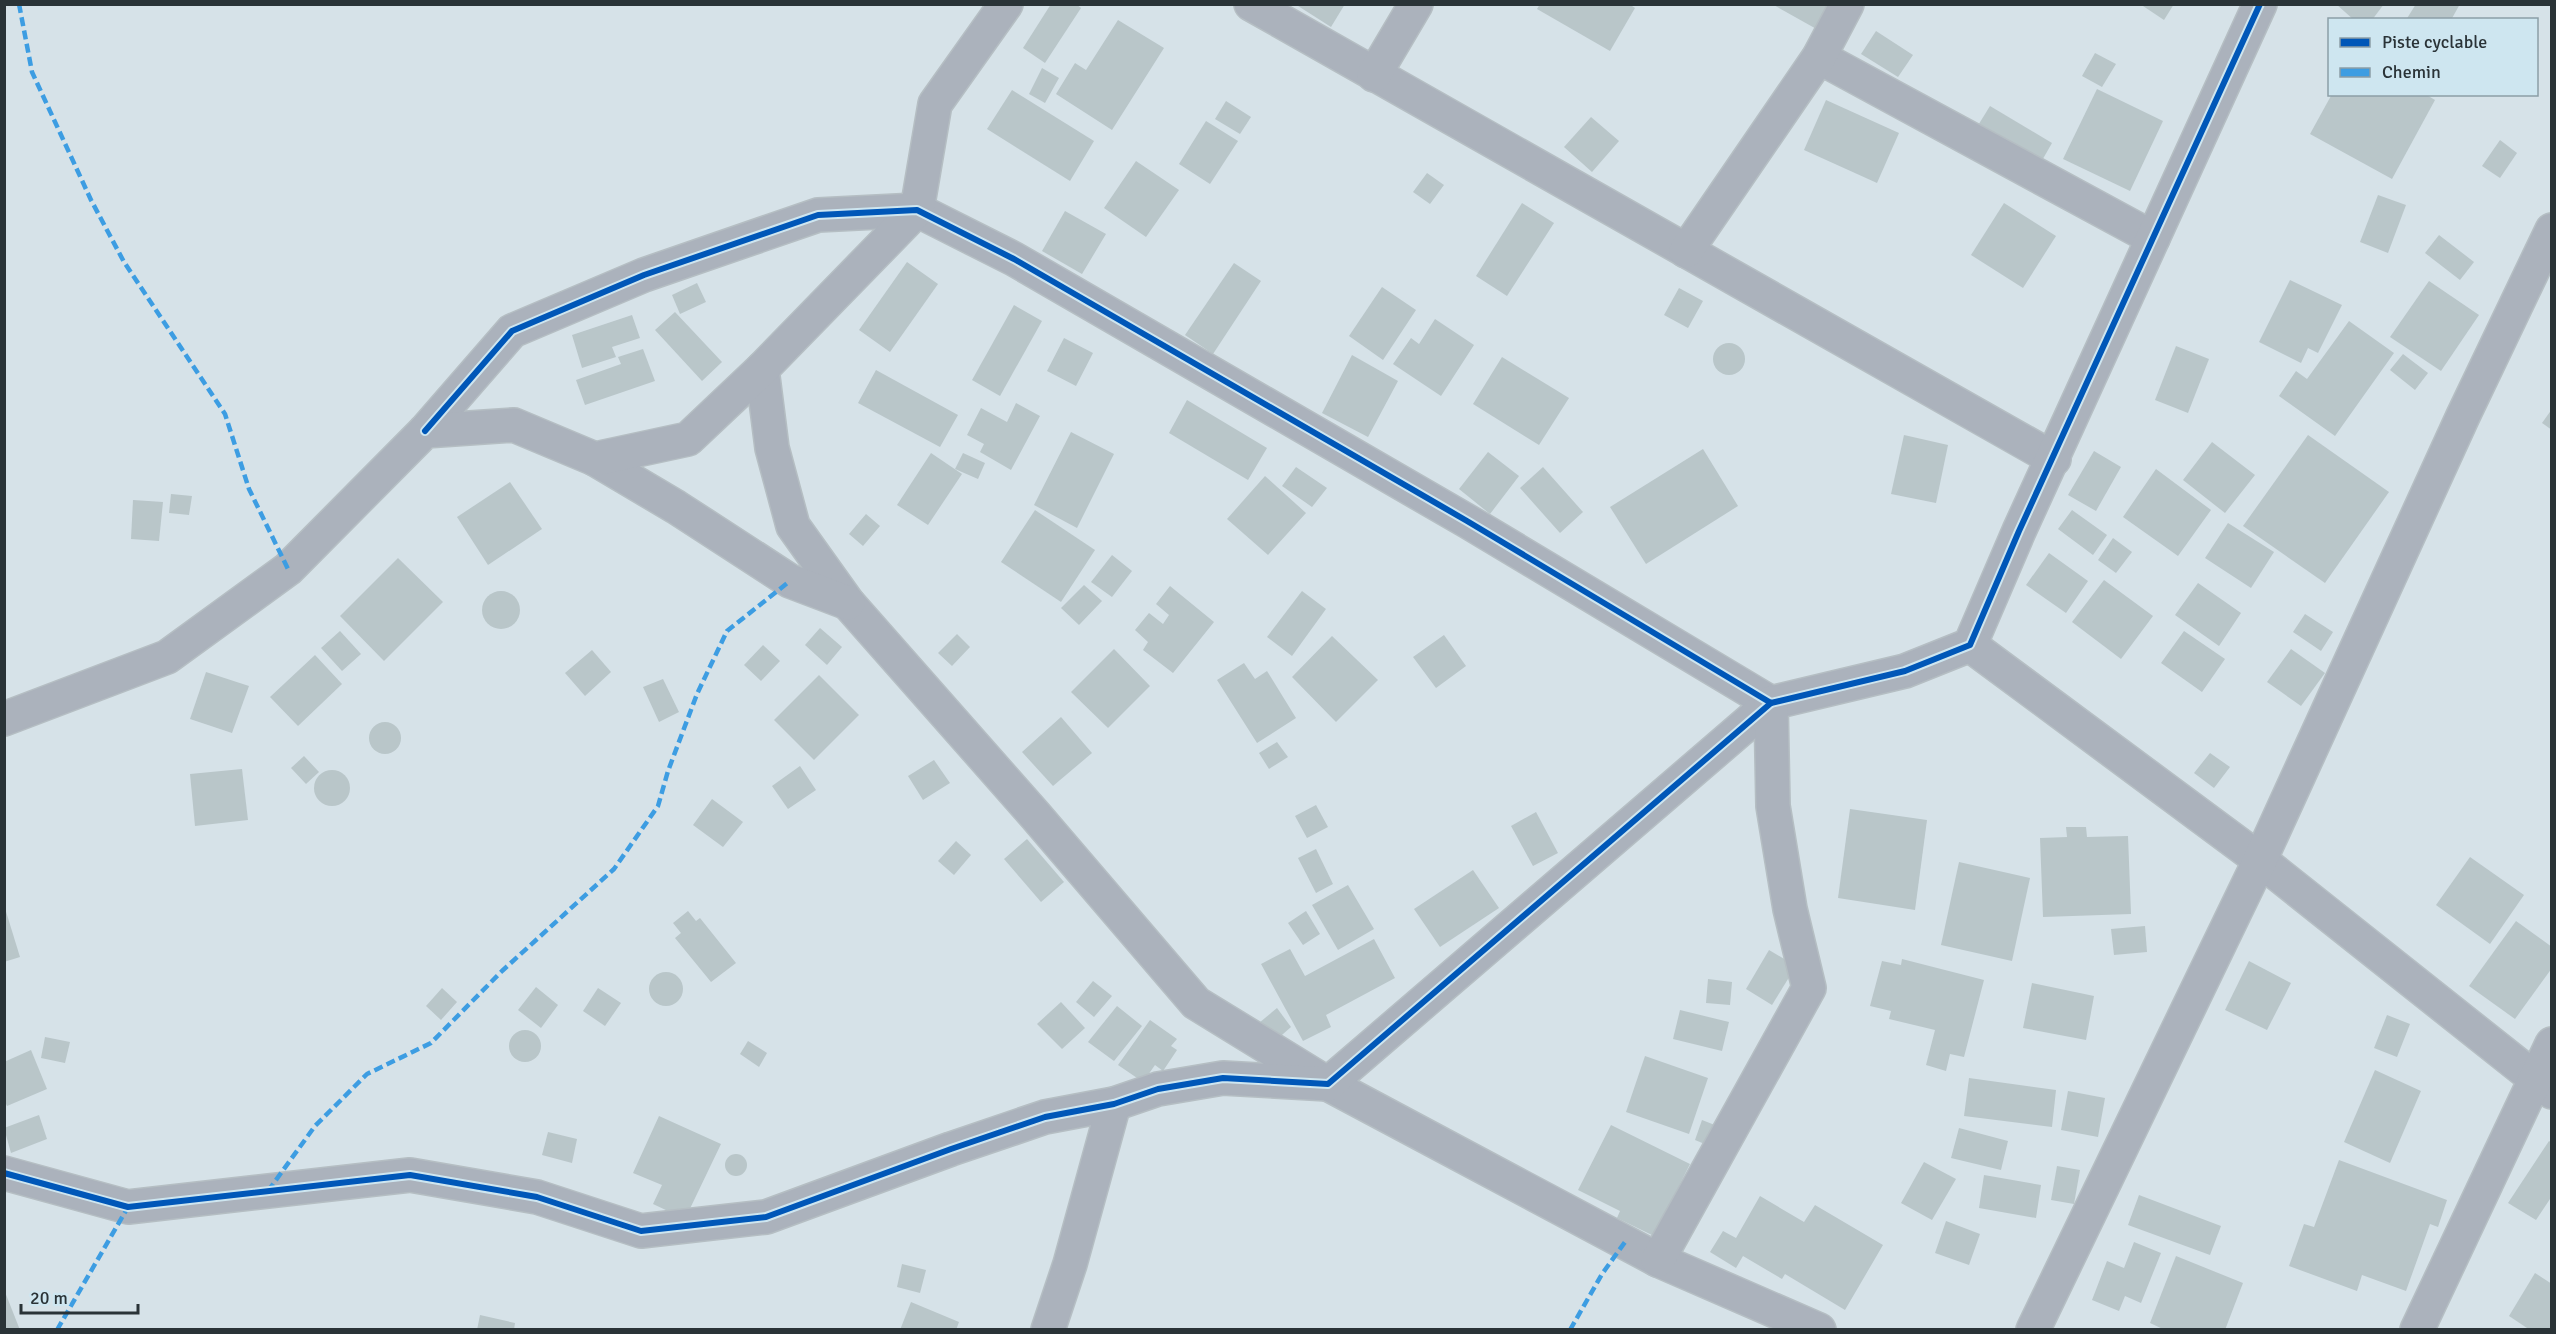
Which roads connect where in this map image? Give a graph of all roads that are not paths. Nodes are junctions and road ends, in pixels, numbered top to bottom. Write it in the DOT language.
graph roads {
  1 [pos="1006,4"];
  2 [pos="1251,4"];
  3 [pos="1416,4"];
  4 [pos="1847,4"];
  5 [pos="2260,4"];
  6 [pos="1819,57"];
  7 [pos="1374,75"];
  8 [pos="917,210"];
  9 [pos="2552,230"];
  10 [pos="2153,238"];
  11 [pos="1686,251"];
  12 [pos="762,369"];
  13 [pos="425,431"];
  14 [pos="594,459"];
  15 [pos="2054,459"];
  16 [pos="848,603"];
  17 [pos="1970,645"];
  18 [pos="1772,703"];
  19 [pos="4,719"];
  20 [pos="2260,860"];
  21 [pos="2552,1044"];
  22 [pos="1328,1084"];
  23 [pos="2543,1086"];
  24 [pos="1114,1104"];
  25 [pos="4,1173"];
  26 [pos="1658,1260"];
  27 [pos="1048,1329"];
  28 [pos="1819,1329"];
  29 [pos="2033,1329"];
  30 [pos="2417,1329"];
  1 -- 8 [label="street"];
  2 -- 7 [label="street"];
  3 -- 7 [label="street"];
  4 -- 6 [label="street"];
  5 -- 10 [label="street"];
  6 -- 10 [label="street"];
  6 -- 11 [label="street"];
  7 -- 11 [label="street"];
  8 -- 12 [label="street"];
  8 -- 13 [label="street"];
  8 -- 18 [label="street"];
  9 -- 20 [label="street"];
  10 -- 15 [label="street"];
  11 -- 15 [label="street"];
  12 -- 14 [label="street"];
  12 -- 16 [label="street"];
  13 -- 14 [label="street"];
  13 -- 19 [label="street"];
  14 -- 16 [label="street"];
  15 -- 17 [label="street"];
  16 -- 22 [label="street"];
  17 -- 18 [label="street"];
  17 -- 20 [label="street"];
  18 -- 22 [label="street"];
  18 -- 26 [label="street"];
  20 -- 23 [label="street"];
  20 -- 29 [label="street"];
  21 -- 23 [label="street"];
  22 -- 24 [label="street"];
  22 -- 26 [label="street"];
  23 -- 30 [label="street"];
  24 -- 25 [label="street"];
  24 -- 27 [label="street"];
  26 -- 28 [label="street"];
}
